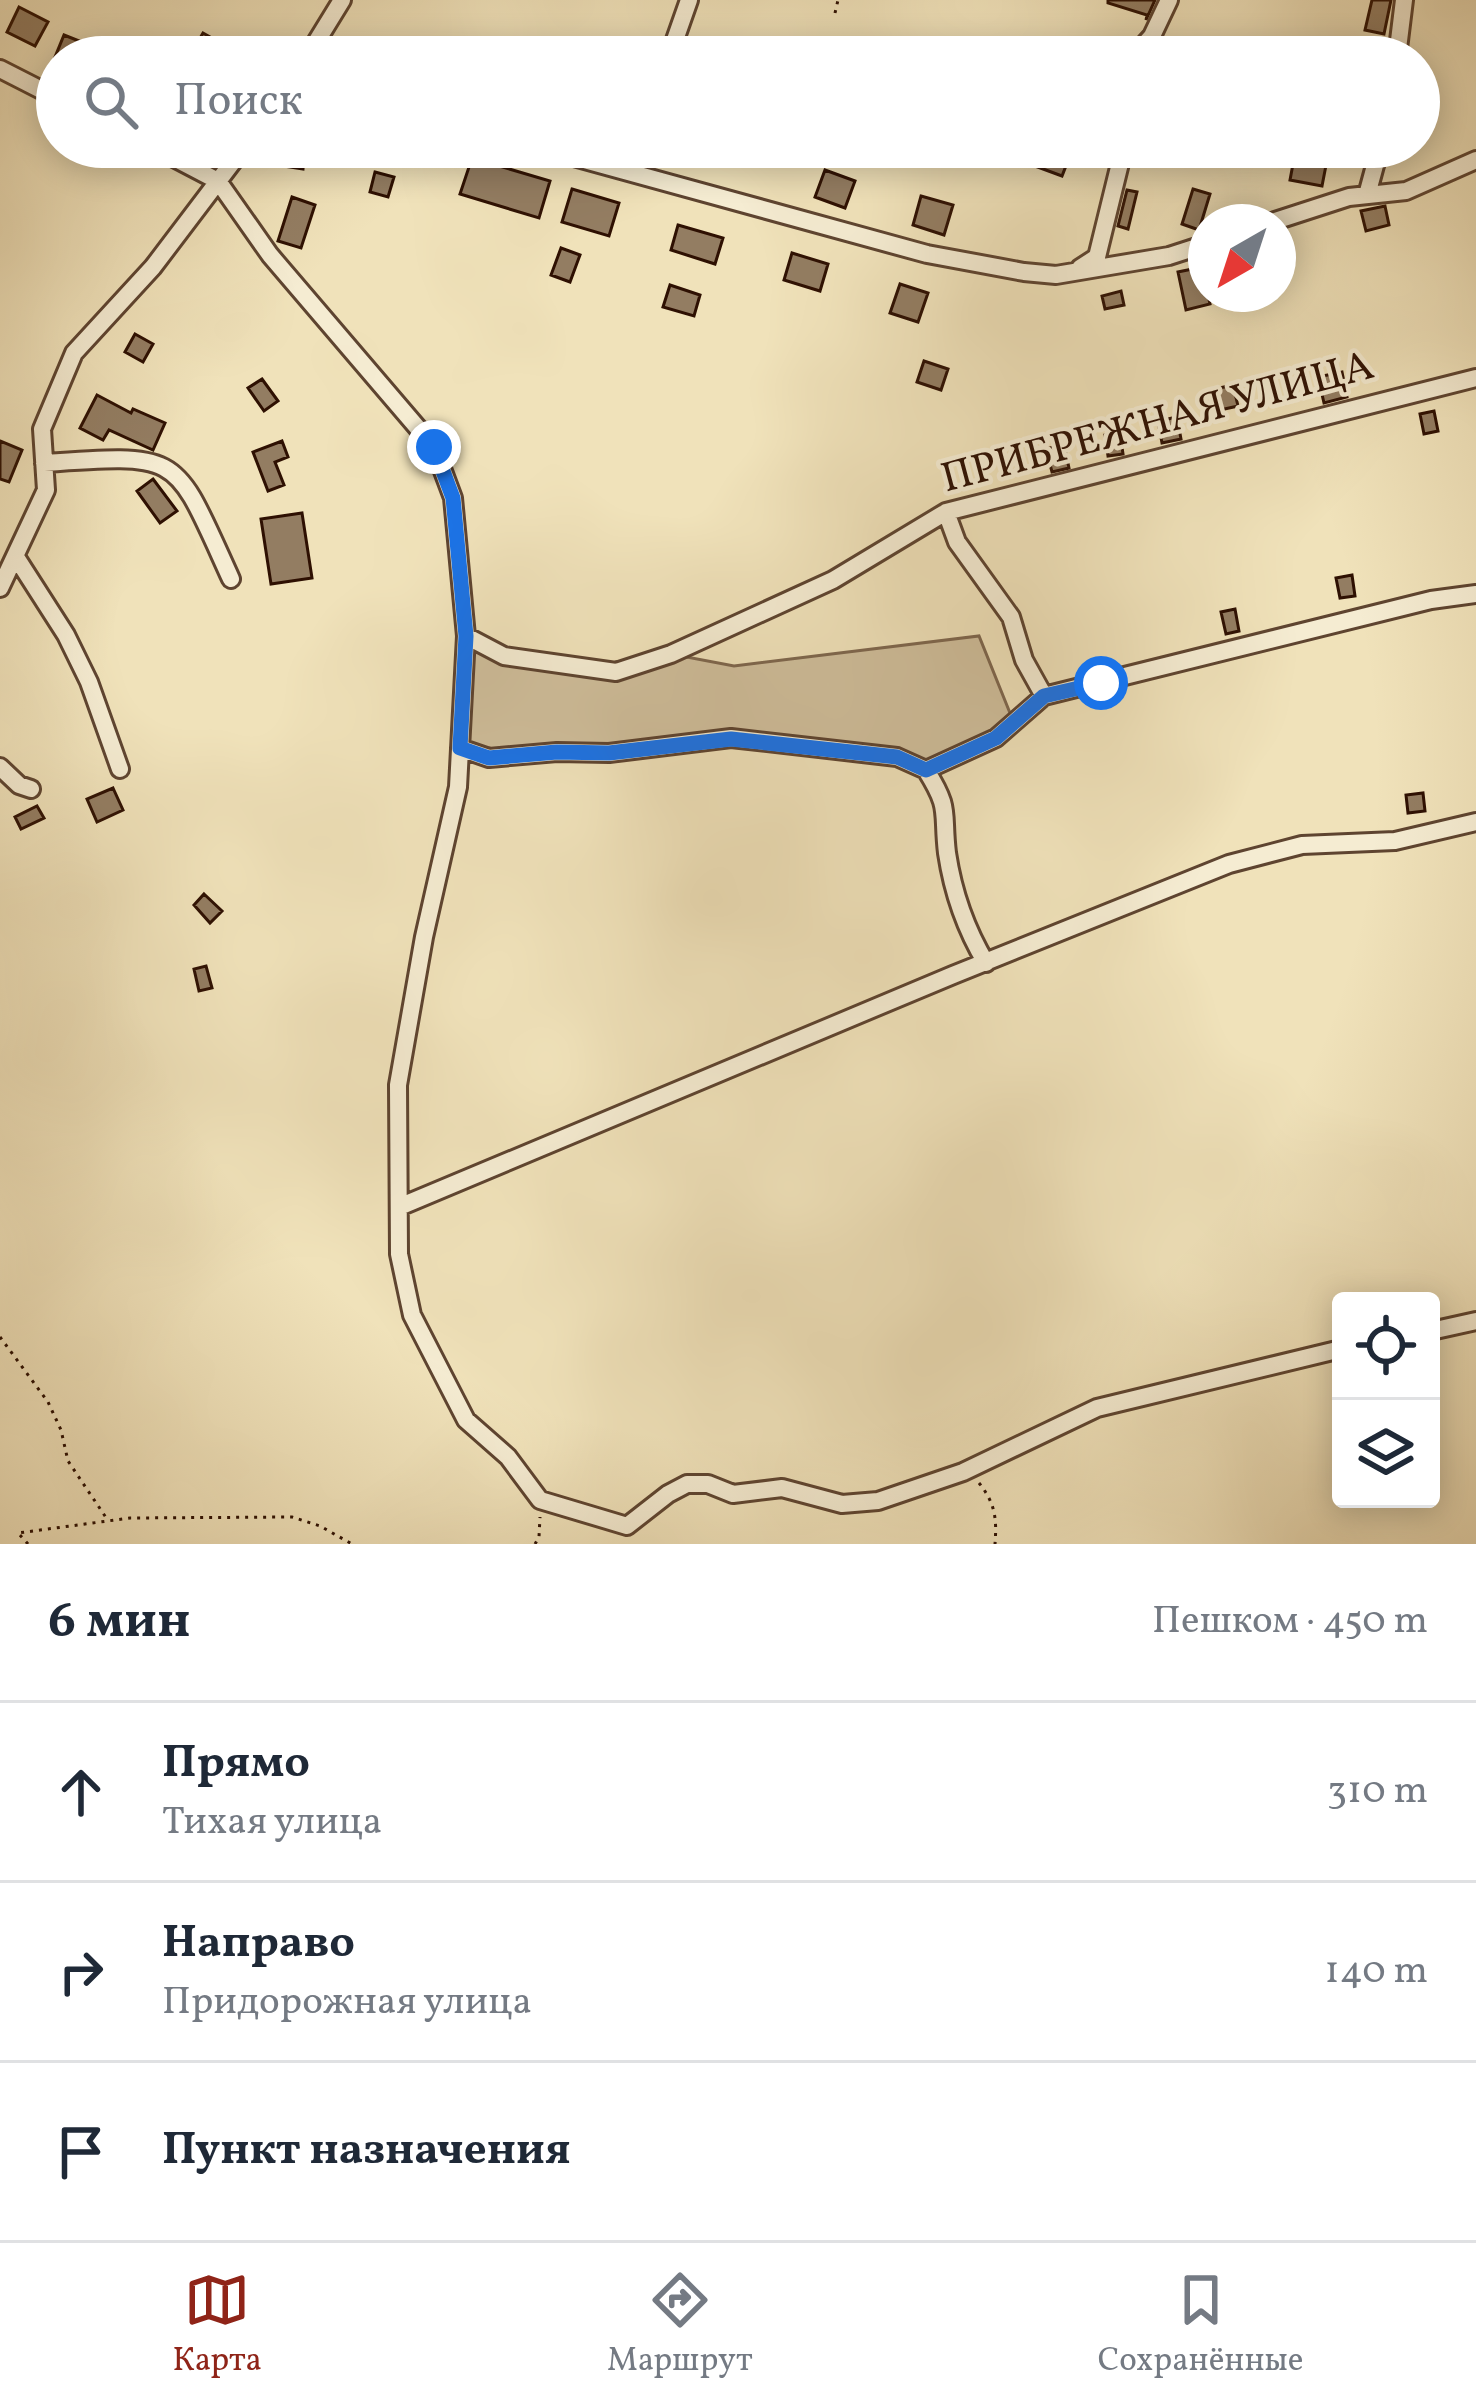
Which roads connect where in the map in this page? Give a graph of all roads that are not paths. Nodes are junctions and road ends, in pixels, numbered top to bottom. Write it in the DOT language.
graph roads {
  1 [pos="342,0"];
  2 [pos="689,0"];
  3 [pos="1169,0"];
  4 [pos="1404,0"];
  5 [pos="320,36"];
  6 [pos="676,36"];
  7 [pos="1152,36"];
  8 [pos="1400,36"];
  9 [pos="0,69"];
  10 [pos="36,87"];
  11 [pos="1476,160"];
  12 [pos="193,168"];
  13 [pos="228,168"];
  14 [pos="621,168"];
  15 [pos="1119,168"];
  16 [pos="1374,168"];
  17 [pos="629,170"];
  18 [pos="218,181"];
  19 [pos="1367,195"];
  20 [pos="1296,214"];
  21 [pos="1188,250"];
  22 [pos="1079,269"];
  23 [pos="1476,378"];
  24 [pos="44,463"];
  25 [pos="946,512"];
  26 [pos="16,557"];
  27 [pos="231,579"];
  28 [pos="0,588"];
  29 [pos="1476,594"];
  30 [pos="466,636"];
  31 [pos="1044,696"];
  32 [pos="460,748"];
  33 [pos="0,767"];
  34 [pos="120,769"];
  35 [pos="926,770"];
  36 [pos="32,789"];
  37 [pos="1476,822"];
  38 [pos="986,962"];
  39 [pos="398,1207"];
  40 [pos="1476,1321"];
  41 [pos="1440,1328"];
  42 [pos="1332,1351"];
  1 -- 5 [label="street"];
  2 -- 6 [label="street"];
  3 -- 7 [label="street"];
  4 -- 8 [label="street"];
  9 -- 10 [label="street"];
  11 -- 19 [label="street"];
  12 -- 18 [label="street"];
  13 -- 18 [label="street"];
  14 -- 17 [label="street"];
  15 -- 22 [label="street"];
  16 -- 19 [label="street"];
  17 -- 22 [label="street"];
  18 -- 24 [label="street"];
  18 -- 30 [label="street"];
  19 -- 20 [label="street"];
  21 -- 22 [label="street"];
  23 -- 25 [label="street, ПРИБРЕЖНАЯ УЛИЦА"];
  24 -- 26 [label="street"];
  24 -- 27 [label="street"];
  25 -- 30 [label="street, ПРИБРЕЖНАЯ УЛИЦА"];
  25 -- 31 [label="street"];
  26 -- 28 [label="street"];
  26 -- 34 [label="street"];
  29 -- 31 [label="street"];
  30 -- 32 [label="street"];
  31 -- 35 [label="street"];
  32 -- 35 [label="street"];
  32 -- 39 [label="street"];
  33 -- 36 [label="street"];
  35 -- 38 [label="street"];
  37 -- 38 [label="street"];
  38 -- 39 [label="street"];
  39 -- 42 [label="street"];
  40 -- 41 [label="street"];
}
